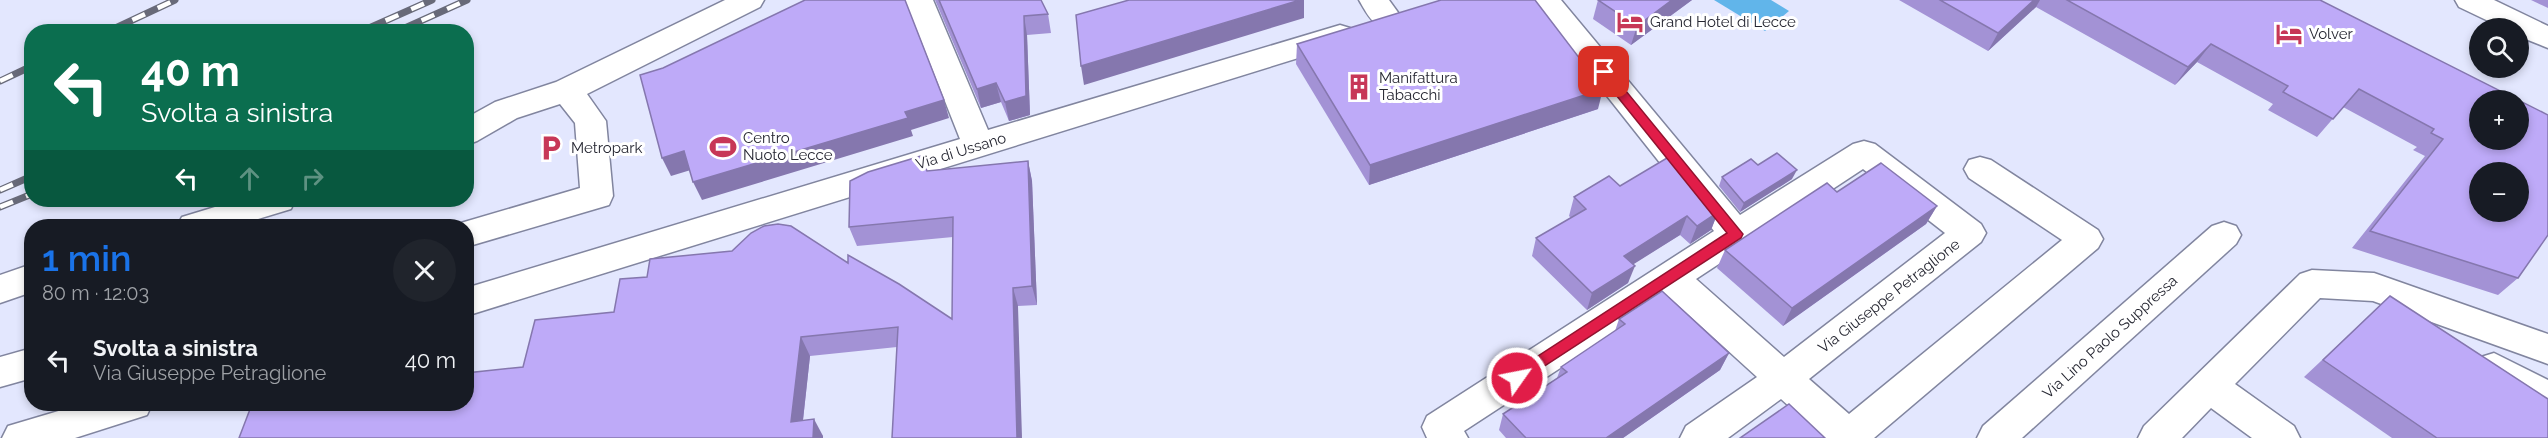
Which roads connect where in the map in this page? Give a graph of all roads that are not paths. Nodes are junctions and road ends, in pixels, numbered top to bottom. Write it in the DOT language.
graph roads {
  1 [pos="750,0"];
  2 [pos="920,0"];
  3 [pos="1545,0"];
  4 [pos="2469,0"];
  5 [pos="1392,9"];
  6 [pos="2548,38"];
  7 [pos="567,90"];
  8 [pos="474,128"];
  9 [pos="979,146"];
  10 [pos="1980,169"];
  11 [pos="256,207"];
  12 [pos="217,219"];
  13 [pos="474,232"];
  14 [pos="1736,234"];
  15 [pos="2224,235"];
  16 [pos="1671,278"];
  17 [pos="24,281"];
  18 [pos="0,289"];
  19 [pos="474,300"];
  20 [pos="2548,349"];
  21 [pos="2488,364"];
  22 [pos="24,365"];
  23 [pos="0,372"];
  24 [pos="1783,378"];
  25 [pos="2209,386"];
  26 [pos="2548,398"];
  27 [pos="111,411"];
  28 [pos="1849,437"];
  29 [pos="21,438"];
  30 [pos="1449,438"];
  31 [pos="1699,438"];
  32 [pos="1996,438"];
  33 [pos="2157,438"];
  34 [pos="2281,438"];
  1 -- 7 [label="street"];
  2 -- 9 [label="street"];
  3 -- 14 [label="street"];
  4 -- 6 [label="street"];
  5 -- 9 [label="street, Via di Ussano"];
  7 -- 8 [label="street"];
  7 -- 13 [label="street"];
  9 -- 19 [label="street, Via di Ussano"];
  10 -- 28 [label="street"];
  11 -- 12 [label="street"];
  14 -- 16 [label="street, Via Giuseppe Petraglione"];
  14 -- 24 [label="street, Via Giuseppe Petraglione"];
  15 -- 32 [label="street, Via Lino Paolo Suppressa"];
  16 -- 24 [label="street"];
  16 -- 30 [label="street, Via Giuseppe Petraglione"];
  17 -- 18 [label="street"];
  20 -- 25 [label="street"];
  21 -- 26 [label="street"];
  22 -- 23 [label="street"];
  24 -- 28 [label="street"];
  24 -- 31 [label="street, Via Giuseppe Petraglione"];
  25 -- 33 [label="street"];
  25 -- 34 [label="street"];
  27 -- 29 [label="street"];
}
